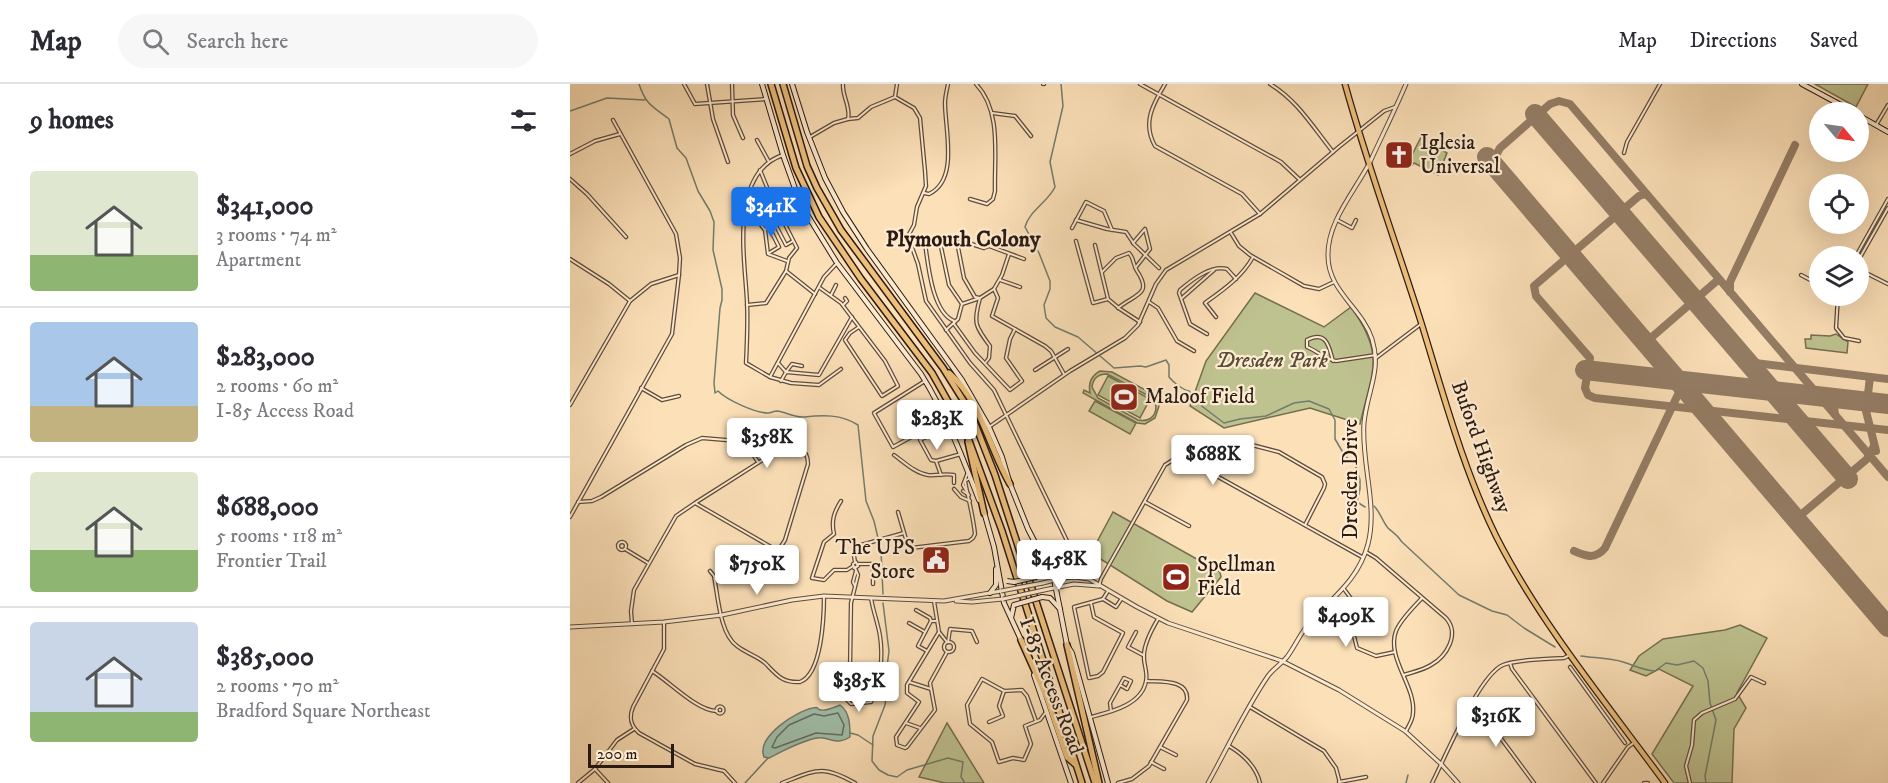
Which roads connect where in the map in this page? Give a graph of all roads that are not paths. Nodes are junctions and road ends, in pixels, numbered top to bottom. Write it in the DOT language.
graph roads {
  1 [pos="684,84"];
  2 [pos="707,84"];
  3 [pos="732,84"];
  4 [pos="762,84"];
  5 [pos="771,84"];
  6 [pos="783,84"];
  7 [pos="792,84"];
  8 [pos="843,84"];
  9 [pos="897,84"];
  10 [pos="948,84"];
  11 [pos="976,84"];
  12 [pos="1140,84"];
  13 [pos="1165,84"];
  14 [pos="1270,84"];
  15 [pos="1346,84"];
  16 [pos="1406,84"];
  17 [pos="1660,84"];
  18 [pos="1802,84"];
  19 [pos="1159,95"];
  20 [pos="894,98"];
  21 [pos="766,99"];
  22 [pos="709,102"];
  23 [pos="1835,102"];
  24 [pos="733,103"];
  25 [pos="1888,105"];
  26 [pos="1396,107"];
  27 [pos="992,113"];
  28 [pos="848,119"];
  29 [pos="613,120"];
  30 [pos="1869,121"];
  31 [pos="1876,125"];
  32 [pos="1359,131"];
  33 [pos="1888,132"];
  34 [pos="620,134"];
  35 [pos="1030,136"];
  36 [pos="809,137"];
  37 [pos="743,138"];
  38 [pos="757,140"];
  39 [pos="1333,152"];
  40 [pos="1624,153"];
  41 [pos="570,154"];
  42 [pos="783,156"];
  43 [pos="728,162"];
  44 [pos="770,162"];
  45 [pos="1369,163"];
  46 [pos="760,170"];
  47 [pos="570,179"];
  48 [pos="1299,179"];
  49 [pos="923,193"];
  50 [pos="970,199"];
  51 [pos="1888,199"];
  52 [pos="1888,208"];
  53 [pos="752,214"];
  54 [pos="1260,214"];
  55 [pos="781,218"];
  56 [pos="1076,220"];
  57 [pos="1337,220"];
  58 [pos="1356,220"];
  59 [pos="1072,228"];
  60 [pos="765,230"];
  61 [pos="1112,230"];
  62 [pos="1231,233"];
  63 [pos="626,237"];
  64 [pos="793,241"];
  65 [pos="1076,241"];
  66 [pos="940,242"];
  67 [pos="957,242"];
  68 [pos="1133,243"];
  69 [pos="1095,245"];
  70 [pos="1862,246"];
  71 [pos="1866,246"];
  72 [pos="768,254"];
  73 [pos="1009,254"];
  74 [pos="1146,255"];
  75 [pos="1253,257"];
  76 [pos="570,259"];
  77 [pos="1024,259"];
  78 [pos="789,261"];
  79 [pos="837,263"];
  80 [pos="1136,267"];
  81 [pos="1159,268"];
  82 [pos="1216,268"];
  83 [pos="786,271"];
  84 [pos="1102,272"];
  85 [pos="1869,274"];
  86 [pos="680,275"];
  87 [pos="1801,275"];
  88 [pos="1236,279"];
  89 [pos="1809,279"];
  90 [pos="1000,280"];
  91 [pos="1334,282"];
  92 [pos="1888,284"];
  93 [pos="836,285"];
  94 [pos="1020,287"];
  95 [pos="819,288"];
  96 [pos="994,289"];
  97 [pos="816,294"];
  98 [pos="831,295"];
  99 [pos="845,298"];
  100 [pos="980,298"];
  101 [pos="1181,298"];
  102 [pos="1108,299"];
  103 [pos="630,301"];
  104 [pos="1149,303"];
  105 [pos="962,304"];
  106 [pos="747,305"];
  107 [pos="843,305"];
  108 [pos="1837,306"];
  109 [pos="1118,308"];
  110 [pos="852,317"];
  111 [pos="1216,317"];
  112 [pos="1140,322"];
  113 [pos="954,324"];
  114 [pos="1421,324"];
  115 [pos="859,327"];
  116 [pos="1015,329"];
  117 [pos="946,330"];
  118 [pos="1207,334"];
  119 [pos="1860,341"];
  120 [pos="1068,349"];
  121 [pos="1194,351"];
  122 [pos="1376,356"];
  123 [pos="1054,358"];
  124 [pos="1333,361"];
  125 [pos="778,363"];
  126 [pos="986,363"];
  127 [pos="802,366"];
  128 [pos="943,368"];
  129 [pos="841,369"];
  130 [pos="1035,370"];
  131 [pos="786,372"];
  132 [pos="1064,375"];
  133 [pos="770,377"];
  134 [pos="781,381"];
  135 [pos="925,381"];
  136 [pos="641,388"];
  137 [pos="678,396"];
  138 [pos="570,405"];
  139 [pos="1007,416"];
  140 [pos="989,427"];
  141 [pos="943,429"];
  142 [pos="924,430"];
  143 [pos="967,435"];
  144 [pos="1252,445"];
  145 [pos="894,454"];
  146 [pos="961,454"];
  147 [pos="936,461"];
  148 [pos="758,462"];
  149 [pos="968,472"];
  150 [pos="941,475"];
  151 [pos="970,478"];
  152 [pos="954,483"];
  153 [pos="1010,484"];
  154 [pos="954,489"];
  155 [pos="965,490"];
  156 [pos="841,501"];
  157 [pos="578,502"];
  158 [pos="695,502"];
  159 [pos="971,502"];
  160 [pos="1145,502"];
  161 [pos="898,512"];
  162 [pos="984,513"];
  163 [pos="570,517"];
  164 [pos="1305,525"];
  165 [pos="1189,526"];
  166 [pos="904,533"];
  167 [pos="625,549"];
  168 [pos="1366,552"];
  169 [pos="1364,558"];
  170 [pos="1044,562"];
  171 [pos="857,563"];
  172 [pos="648,564"];
  173 [pos="997,565"];
  174 [pos="855,569"];
  175 [pos="710,571"];
  176 [pos="999,573"];
  177 [pos="1075,577"];
  178 [pos="1054,579"];
  179 [pos="873,584"];
  180 [pos="1099,586"];
  181 [pos="1056,587"];
  182 [pos="1344,589"];
  183 [pos="1001,591"];
  184 [pos="1108,591"];
  185 [pos="990,593"];
  186 [pos="824,596"];
  187 [pos="852,597"];
  188 [pos="872,598"];
  189 [pos="1122,598"];
  190 [pos="1422,598"];
  191 [pos="1003,599"];
  192 [pos="1103,599"];
  193 [pos="954,601"];
  194 [pos="934,602"];
  195 [pos="1091,603"];
  196 [pos="1061,609"];
  197 [pos="916,610"];
  198 [pos="722,615"];
  199 [pos="1158,618"];
  200 [pos="1011,619"];
  201 [pos="931,621"];
  202 [pos="936,621"];
  203 [pos="664,622"];
  204 [pos="909,623"];
  205 [pos="632,624"];
  206 [pos="570,627"];
  207 [pos="925,632"];
  208 [pos="939,632"];
  209 [pos="1136,632"];
  210 [pos="1022,640"];
  211 [pos="947,642"];
  212 [pos="977,642"];
  213 [pos="1068,645"];
  214 [pos="927,651"];
  215 [pos="1395,651"];
  216 [pos="947,652"];
  217 [pos="1570,654"];
  218 [pos="1143,655"];
  219 [pos="1282,661"];
  220 [pos="1510,663"];
  221 [pos="1570,667"];
  222 [pos="652,671"];
  223 [pos="1404,675"];
  224 [pos="1146,681"];
  225 [pos="909,682"];
  226 [pos="1764,683"];
  227 [pos="1120,685"];
  228 [pos="931,689"];
  229 [pos="1004,691"];
  230 [pos="1474,702"];
  231 [pos="1250,707"];
  232 [pos="1611,710"];
  233 [pos="716,711"];
  234 [pos="1111,711"];
  235 [pos="1047,712"];
  236 [pos="1604,714"];
  237 [pos="1090,717"];
  238 [pos="1040,720"];
  239 [pos="1036,721"];
  240 [pos="1050,721"];
  241 [pos="905,722"];
  242 [pos="989,722"];
  243 [pos="920,728"];
  244 [pos="634,729"];
  245 [pos="1406,731"];
  246 [pos="1635,742"];
  247 [pos="1625,743"];
  248 [pos="1229,746"];
  249 [pos="1160,747"];
  250 [pos="1176,755"];
  251 [pos="1151,762"];
  252 [pos="1442,764"];
  253 [pos="1076,765"];
  254 [pos="595,769"];
  255 [pos="1164,769"];
  256 [pos="1366,777"];
  257 [pos="1132,779"];
  258 [pos="1340,782"];
  259 [pos="578,783"];
  260 [pos="608,783"];
  261 [pos="735,783"];
  262 [pos="782,783"];
  263 [pos="855,783"];
  264 [pos="1071,783"];
  265 [pos="1082,783"];
  266 [pos="1097,783"];
  267 [pos="1108,783"];
  268 [pos="1118,783"];
  269 [pos="1133,783"];
  270 [pos="1208,783"];
  271 [pos="1260,783"];
  272 [pos="1432,783"];
  273 [pos="1458,783"];
  274 [pos="1534,783"];
  275 [pos="1596,783"];
  276 [pos="1604,783"];
  277 [pos="1665,783"];
  278 [pos="1690,783"];
  1 -- 22 [label="street"];
  2 -- 22 [label="street"];
  3 -- 24 [label="street"];
  4 -- 21 [label="main road, I-85 Access Road"];
  5 -- 143 [label="highway"];
  6 -- 128 [label="highway"];
  7 -- 36 [label="main road, I-85 Access Road"];
  8 -- 28 [label="street"];
  9 -- 20 [label="street"];
  10 -- 49 [label="street"];
  11 -- 27 [label="street"];
  12 -- 19 [label="street"];
  13 -- 19 [label="street"];
  14 -- 39 [label="street"];
  15 -- 32 [label="main road, Buford Highway"];
  16 -- 26 [label="street, Dresden Drive"];
  17 -- 40 [label="street"];
  18 -- 23 [label="main road"];
  19 -- 48 [label="street"];
  19 -- 54 [label="street"];
  20 -- 28 [label="street"];
  20 -- 49 [label="street"];
  21 -- 24 [label="street"];
  21 -- 42 [label="main road, I-85 Access Road"];
  22 -- 24 [label="street"];
  22 -- 43 [label="street"];
  24 -- 37 [label="street"];
  25 -- 31 [label="street"];
  26 -- 32 [label="street"];
  26 -- 45 [label="street, Dresden Drive"];
  27 -- 35 [label="street"];
  27 -- 50 [label="street"];
  28 -- 36 [label="street"];
  29 -- 34 [label="street"];
  30 -- 31 [label="main road"];
  31 -- 33 [label="main road"];
  32 -- 39 [label="street"];
  32 -- 45 [label="main road, Buford Highway"];
  34 -- 41 [label="street"];
  34 -- 86 [label="street"];
  36 -- 140 [label="main road, I-85 Access Road"];
  38 -- 44 [label="street"];
  39 -- 48 [label="street"];
  42 -- 44 [label="street"];
  42 -- 79 [label="main road, I-85 Access Road"];
  44 -- 46 [label="street"];
  45 -- 57 [label="street, Dresden Drive"];
  45 -- 114 [label="main road, Buford Highway"];
  46 -- 55 [label="street"];
  46 -- 106 [label="street"];
  47 -- 63 [label="street"];
  48 -- 54 [label="street"];
  49 -- 117 [label="street"];
  51 -- 70 [label="street"];
  52 -- 71 [label="street"];
  53 -- 60 [label="street"];
  54 -- 62 [label="street"];
  55 -- 64 [label="street"];
  55 -- 64 [label="street"];
  56 -- 59 [label="street"];
  56 -- 61 [label="street"];
  56 -- 61 [label="street"];
  57 -- 58 [label="street"];
  57 -- 91 [label="street, Dresden Drive"];
  60 -- 72 [label="street"];
  60 -- 72 [label="street"];
  61 -- 68 [label="street"];
  62 -- 75 [label="street"];
  62 -- 104 [label="street"];
  64 -- 78 [label="street"];
  65 -- 102 [label="street"];
  66 -- 67 [label="street"];
  66 -- 105 [label="street"];
  66 -- 113 [label="street"];
  67 -- 73 [label="street"];
  67 -- 100 [label="street"];
  68 -- 74 [label="street"];
  68 -- 74 [label="street"];
  69 -- 84 [label="street"];
  72 -- 78 [label="street"];
  73 -- 77 [label="street"];
  73 -- 90 [label="street"];
  74 -- 80 [label="street"];
  74 -- 81 [label="street"];
  75 -- 88 [label="street"];
  75 -- 91 [label="street"];
  76 -- 103 [label="street"];
  78 -- 83 [label="street"];
  79 -- 95 [label="street"];
  79 -- 135 [label="main road, I-85 Access Road"];
  80 -- 84 [label="street"];
  80 -- 109 [label="street"];
  82 -- 88 [label="street"];
  82 -- 101 [label="street"];
  82 -- 101 [label="street"];
  83 -- 97 [label="street"];
  83 -- 106 [label="street"];
  84 -- 102 [label="street"];
  85 -- 92 [label="street"];
  86 -- 103 [label="street"];
  86 -- 136 [label="street"];
  87 -- 89 [label="street"];
  88 -- 111 [label="street"];
  90 -- 94 [label="street"];
  90 -- 96 [label="street"];
  91 -- 122 [label="street, Dresden Drive"];
  93 -- 98 [label="street"];
  95 -- 97 [label="street"];
  95 -- 98 [label="street"];
  96 -- 100 [label="street"];
  96 -- 116 [label="street"];
  97 -- 125 [label="street"];
  98 -- 107 [label="street"];
  99 -- 107 [label="street"];
  100 -- 105 [label="street"];
  100 -- 126 [label="street"];
  101 -- 118 [label="street"];
  102 -- 109 [label="street"];
  103 -- 138 [label="street"];
  104 -- 112 [label="street"];
  104 -- 121 [label="street"];
  105 -- 113 [label="street"];
  106 -- 133 [label="street"];
  107 -- 110 [label="street"];
  108 -- 119 [label="street"];
  109 -- 112 [label="street"];
  110 -- 115 [label="street"];
  110 -- 131 [label="street"];
  112 -- 132 [label="street"];
  113 -- 117 [label="street"];
  113 -- 126 [label="street"];
  114 -- 122 [label="street"];
  114 -- 217 [label="main road, Buford Highway"];
  115 -- 115 [label="street"];
  116 -- 123 [label="street"];
  116 -- 126 [label="street"];
  117 -- 139 [label="street"];
  120 -- 123 [label="street"];
  122 -- 124 [label="street"];
  122 -- 168 [label="street, Dresden Drive"];
  123 -- 130 [label="street"];
  123 -- 132 [label="street"];
  124 -- 124 [label="street"];
  125 -- 131 [label="street"];
  125 -- 133 [label="street"];
  127 -- 131 [label="street"];
  128 -- 153 [label="highway"];
  128 -- 266 [label="highway"];
  129 -- 134 [label="street"];
  131 -- 134 [label="street"];
  132 -- 139 [label="street"];
  133 -- 134 [label="street"];
  135 -- 142 [label="street"];
  135 -- 146 [label="main road, I-85 Access Road"];
  136 -- 137 [label="street"];
  136 -- 157 [label="street"];
  139 -- 140 [label="street"];
  139 -- 177 [label="street"];
  140 -- 153 [label="main road, I-85 Access Road"];
  141 -- 147 [label="street"];
  143 -- 162 [label="highway"];
  143 -- 253 [label="highway"];
  144 -- 164 [label="street"];
  145 -- 150 [label="street"];
  146 -- 147 [label="street"];
  146 -- 149 [label="main road, I-85 Access Road"];
  147 -- 150 [label="street"];
  148 -- 157 [label="street"];
  148 -- 158 [label="street"];
  148 -- 158 [label="street"];
  149 -- 151 [label="main road, I-85 Access Road"];
  149 -- 155 [label="street"];
  150 -- 152 [label="street"];
  151 -- 155 [label="street"];
  151 -- 162 [label="main road, I-85 Access Road"];
  153 -- 170 [label="main road, I-85 Access Road"];
  154 -- 159 [label="street"];
  155 -- 159 [label="street"];
  156 -- 174 [label="street"];
  157 -- 163 [label="street"];
  158 -- 172 [label="street"];
  159 -- 166 [label="street"];
  160 -- 164 [label="street"];
  160 -- 165 [label="street"];
  160 -- 180 [label="street"];
  161 -- 166 [label="street"];
  162 -- 173 [label="main road, I-85 Access Road"];
  164 -- 169 [label="street"];
  166 -- 171 [label="street"];
  167 -- 172 [label="street"];
  168 -- 169 [label="street, Dresden Drive"];
  168 -- 190 [label="street"];
  169 -- 182 [label="street, Dresden Drive"];
  170 -- 176 [label="main road, bridge"];
  170 -- 178 [label="main road, I-85 Access Road"];
  171 -- 174 [label="street"];
  171 -- 179 [label="street"];
  172 -- 205 [label="street"];
  173 -- 176 [label="main road, I-85 Access Road"];
  173 -- 185 [label="main road"];
  174 -- 187 [label="street"];
  175 -- 198 [label="street"];
  176 -- 183 [label="main road, I-85 Access Road"];
  177 -- 178 [label="street"];
  177 -- 180 [label="street"];
  178 -- 181 [label="main road, I-85 Access Road"];
  178 -- 183 [label="street, bridge"];
  180 -- 181 [label="street"];
  180 -- 184 [label="street"];
  181 -- 191 [label="street, bridge"];
  181 -- 196 [label="main road, I-85 Access Road"];
  182 -- 215 [label="street"];
  182 -- 219 [label="street, Dresden Drive"];
  183 -- 185 [label="street"];
  183 -- 191 [label="main road, I-85 Access Road"];
  184 -- 189 [label="street"];
  184 -- 192 [label="street"];
  185 -- 193 [label="street"];
  186 -- 187 [label="street"];
  186 -- 198 [label="street"];
  186 -- 198 [label="street"];
  187 -- 188 [label="street"];
  187 -- 188 [label="street"];
  188 -- 194 [label="street"];
  189 -- 192 [label="street"];
  189 -- 199 [label="street"];
  190 -- 215 [label="street"];
  190 -- 223 [label="street"];
  191 -- 193 [label="street"];
  191 -- 200 [label="main road, I-85 Access Road"];
  192 -- 195 [label="street"];
  193 -- 194 [label="street"];
  194 -- 202 [label="street"];
  195 -- 195 [label="street"];
  196 -- 200 [label="main road, bridge"];
  196 -- 213 [label="main road, I-85 Access Road"];
  197 -- 201 [label="street"];
  198 -- 203 [label="street"];
  199 -- 218 [label="street"];
  199 -- 219 [label="street"];
  200 -- 210 [label="main road, I-85 Access Road"];
  201 -- 202 [label="street"];
  201 -- 207 [label="street"];
  202 -- 208 [label="street"];
  203 -- 205 [label="street"];
  203 -- 222 [label="street"];
  204 -- 207 [label="street"];
  205 -- 206 [label="street"];
  207 -- 214 [label="street"];
  208 -- 211 [label="street"];
  208 -- 214 [label="street"];
  209 -- 218 [label="street"];
  210 -- 235 [label="main road, I-85 Access Road"];
  210 -- 253 [label="highway"];
  211 -- 212 [label="street"];
  211 -- 216 [label="street"];
  211 -- 216 [label="street"];
  213 -- 237 [label="main road, I-85 Access Road"];
  213 -- 266 [label="highway"];
  214 -- 225 [label="street"];
  215 -- 223 [label="street"];
  216 -- 228 [label="street"];
  217 -- 220 [label="street"];
  217 -- 232 [label="main road, Buford Highway"];
  218 -- 224 [label="street"];
  219 -- 231 [label="street, Dresden Drive"];
  219 -- 245 [label="street"];
  220 -- 230 [label="street"];
  220 -- 275 [label="street"];
  221 -- 236 [label="street"];
  222 -- 233 [label="street"];
  222 -- 244 [label="street"];
  223 -- 245 [label="street"];
  224 -- 234 [label="street"];
  224 -- 249 [label="street"];
  225 -- 228 [label="street"];
  225 -- 241 [label="street"];
  226 -- 278 [label="street"];
  227 -- 234 [label="street"];
  228 -- 243 [label="street"];
  229 -- 239 [label="street"];
  229 -- 239 [label="street"];
  229 -- 242 [label="street"];
  230 -- 252 [label="street"];
  230 -- 274 [label="street"];
  231 -- 248 [label="street, Dresden Drive"];
  231 -- 258 [label="street"];
  232 -- 236 [label="street"];
  232 -- 246 [label="main road, Buford Highway"];
  234 -- 237 [label="street"];
  235 -- 238 [label="street"];
  235 -- 240 [label="main road, I-85 Access Road"];
  236 -- 247 [label="street"];
  237 -- 267 [label="main road, I-85 Access Road"];
  238 -- 239 [label="street"];
  238 -- 240 [label="street"];
  240 -- 264 [label="main road, I-85 Access Road"];
  241 -- 243 [label="street"];
  241 -- 243 [label="street"];
  244 -- 254 [label="street"];
  244 -- 261 [label="street"];
  245 -- 252 [label="street"];
  246 -- 276 [label="street"];
  246 -- 277 [label="main road, Buford Highway"];
  248 -- 270 [label="street, Dresden Drive"];
  248 -- 271 [label="street"];
  249 -- 250 [label="street"];
  249 -- 251 [label="street"];
  251 -- 255 [label="street"];
  251 -- 257 [label="street"];
  252 -- 272 [label="street"];
  252 -- 273 [label="street"];
  253 -- 265 [label="highway"];
  254 -- 259 [label="street"];
  254 -- 260 [label="street"];
  256 -- 258 [label="street"];
  257 -- 268 [label="street"];
  257 -- 269 [label="street"];
  262 -- 263 [label="street"];
}
